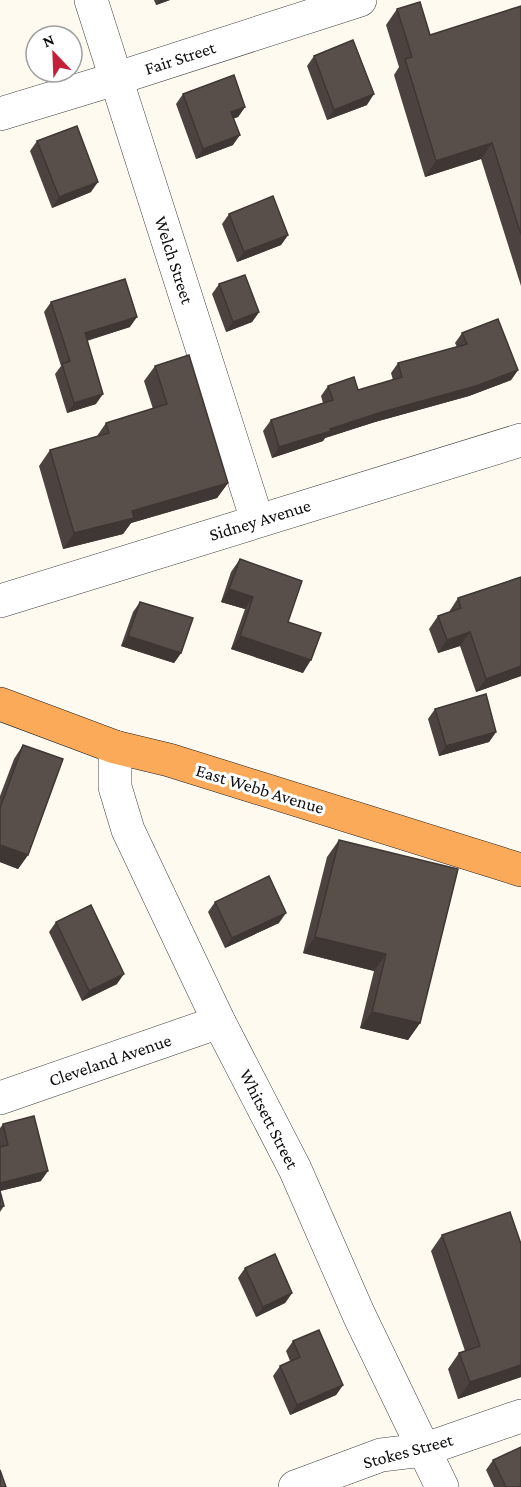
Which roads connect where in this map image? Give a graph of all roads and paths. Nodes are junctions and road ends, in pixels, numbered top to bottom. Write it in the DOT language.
graph roads {
  1 [pos="91,0"];
  2 [pos="360,0"];
  3 [pos="116,79"];
  4 [pos="0,114"];
  5 [pos="521,440"];
  6 [pos="257,520"];
  7 [pos="0,601"];
  8 [pos="0,704"];
  9 [pos="116,747"];
  10 [pos="521,870"];
  11 [pos="219,1022"];
  12 [pos="0,1098"];
  13 [pos="521,1416"];
  14 [pos="423,1450"];
  15 [pos="295,1487"];
  16 [pos="442,1487"];
  1 -- 3 [label="street, Welch Street"];
  2 -- 3 [label="street, Fair Street"];
  3 -- 4 [label="street, Fair Street"];
  3 -- 6 [label="street, Welch Street"];
  5 -- 6 [label="street, Sidney Avenue"];
  6 -- 7 [label="street, Sidney Avenue"];
  8 -- 9 [label="highway, East Webb Avenue"];
  9 -- 10 [label="highway, East Webb Avenue"];
  9 -- 11 [label="street, Whitsett Street"];
  11 -- 12 [label="street, Cleveland Avenue"];
  11 -- 14 [label="street, Whitsett Street"];
  13 -- 14 [label="street, Stokes Street"];
  14 -- 15 [label="street, Stokes Street"];
  14 -- 16 [label="street, Whitsett Street"];
}
